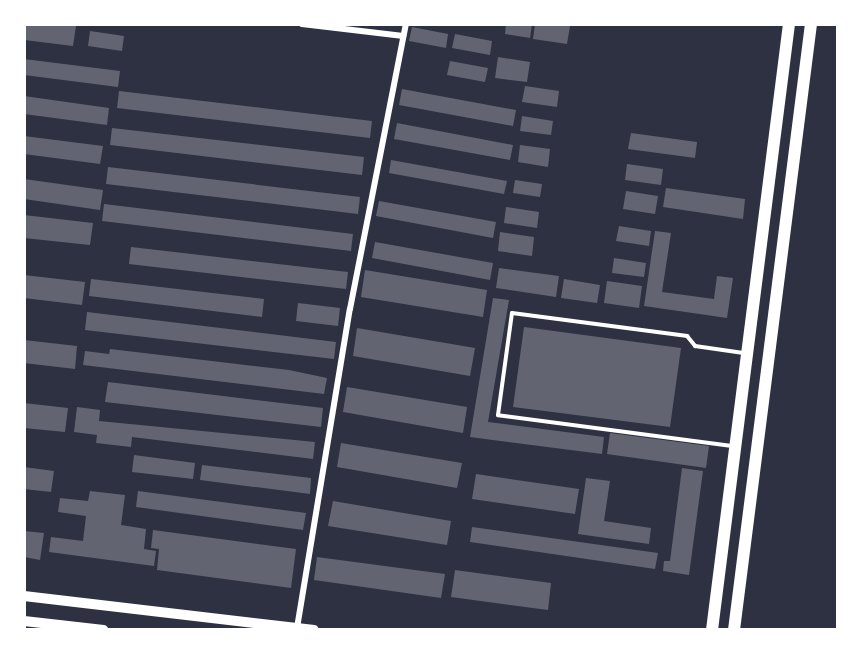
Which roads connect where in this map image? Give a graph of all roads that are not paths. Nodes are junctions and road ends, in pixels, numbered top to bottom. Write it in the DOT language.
graph roads {
  1 [pos="302,24"];
  2 [pos="406,24"];
  3 [pos="789,24"];
  4 [pos="811,24"];
  5 [pos="403,36"];
  6 [pos="747,353"];
  7 [pos="735,447"];
  8 [pos="24,596"];
  9 [pos="24,621"];
  10 [pos="297,628"];
  11 [pos="104,630"];
  12 [pos="314,630"];
  13 [pos="712,630"];
  14 [pos="734,630"];
  1 -- 5 [label="street"];
  2 -- 5 [label="street"];
  3 -- 6 [label="highway"];
  4 -- 14 [label="highway"];
  5 -- 10 [label="street"];
  6 -- 7 [label="highway"];
  6 -- 7 [label="lane"];
  7 -- 13 [label="highway"];
  8 -- 10 [label="main road"];
  9 -- 11 [label="main road"];
  10 -- 12 [label="main road"];
}
